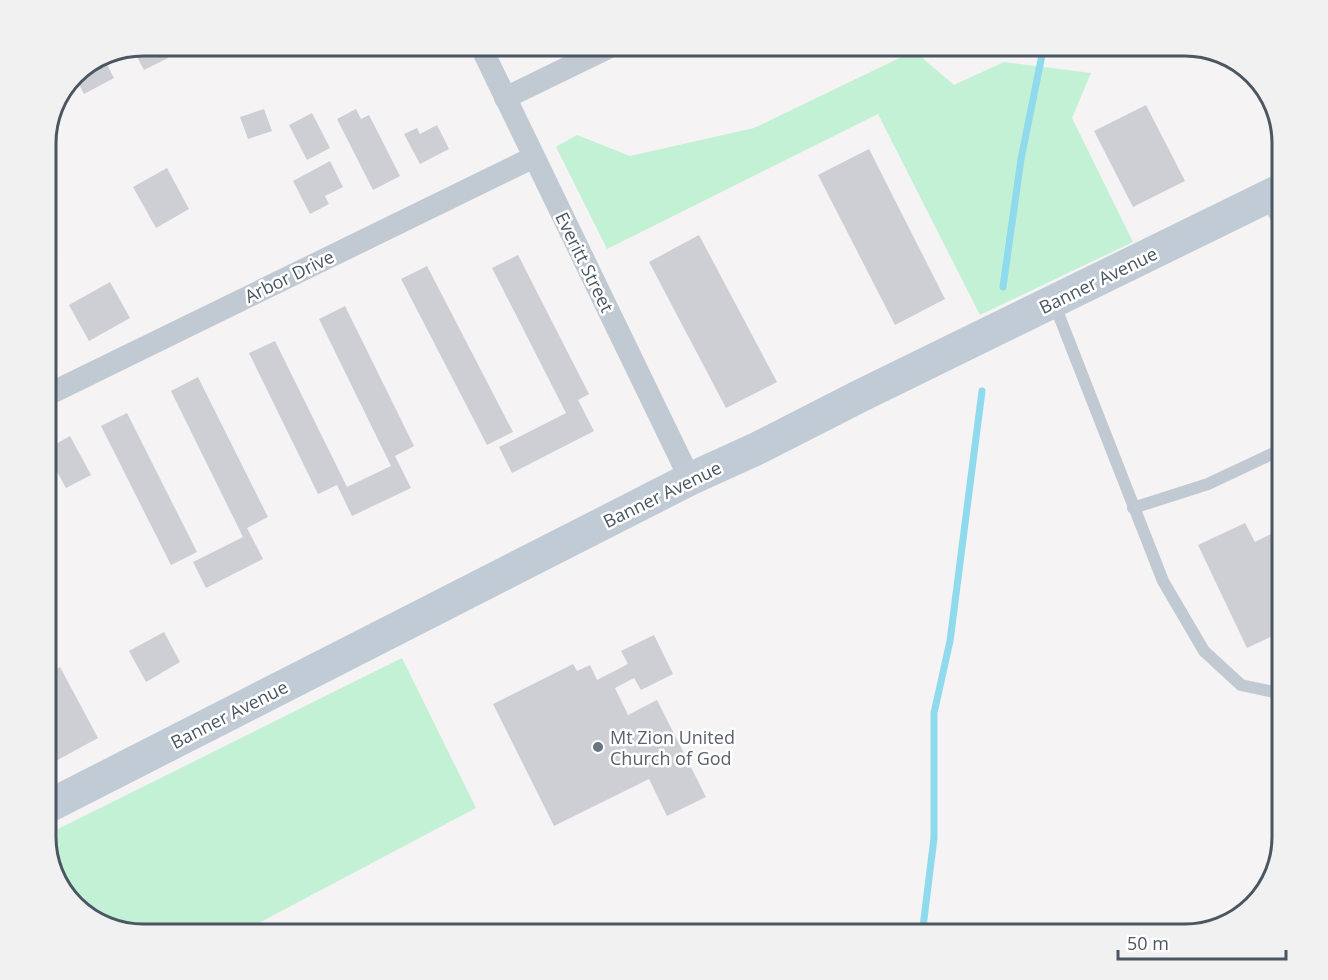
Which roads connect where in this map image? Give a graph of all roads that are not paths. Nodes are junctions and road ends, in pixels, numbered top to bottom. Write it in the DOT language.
graph roads {
  1 [pos="485,55"];
  2 [pos="593,55"];
  3 [pos="505,98"];
  4 [pos="534,156"];
  5 [pos="1273,194"];
  6 [pos="1053,301"];
  7 [pos="56,391"];
  8 [pos="1273,453"];
  9 [pos="690,479"];
  10 [pos="1133,508"];
  11 [pos="1273,692"];
  12 [pos="56,802"];
  1 -- 3 [label="street, Everitt Street"];
  2 -- 3 [label="street"];
  3 -- 4 [label="street, Everitt Street"];
  4 -- 7 [label="street, Arbor Drive"];
  4 -- 9 [label="street, Everitt Street"];
  5 -- 6 [label="street, Banner Avenue"];
  6 -- 9 [label="street, Banner Avenue"];
  6 -- 10 [label="lane"];
  8 -- 10 [label="lane"];
  9 -- 12 [label="street, Banner Avenue"];
  10 -- 11 [label="lane"];
}
